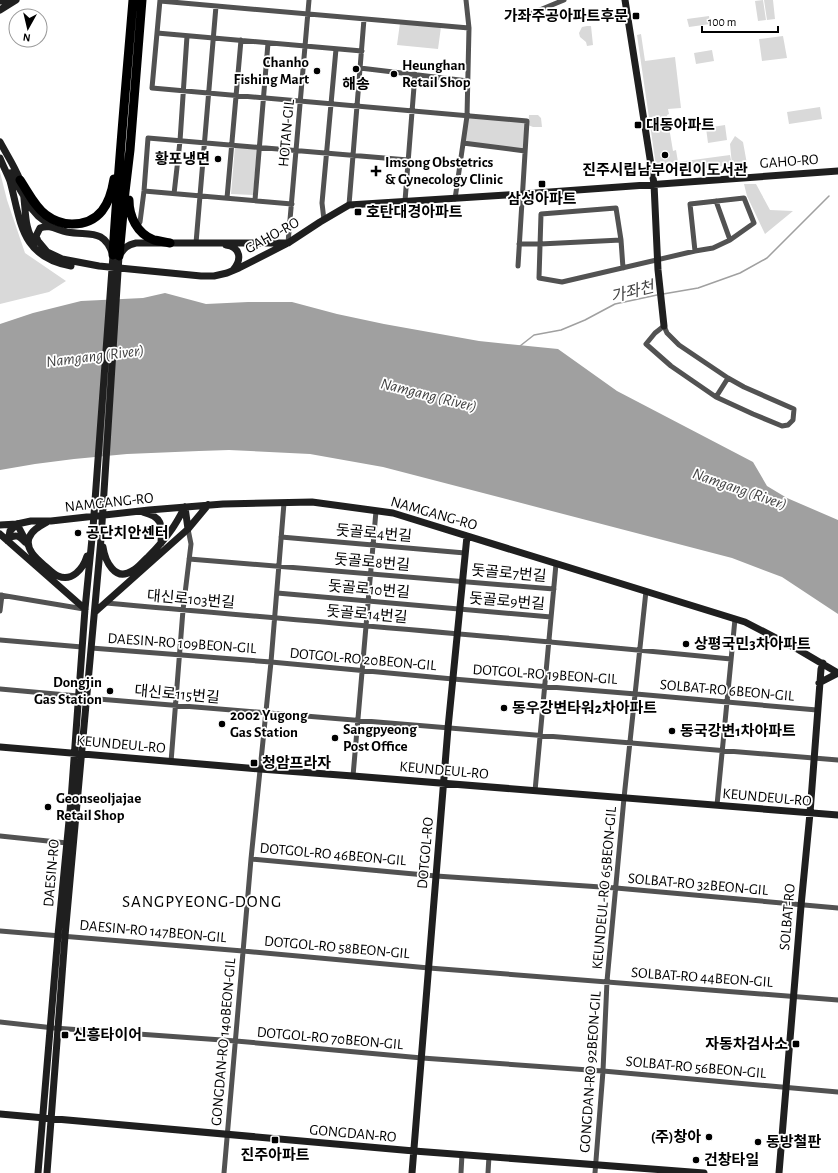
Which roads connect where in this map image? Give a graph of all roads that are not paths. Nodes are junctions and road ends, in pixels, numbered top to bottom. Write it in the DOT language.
graph roads {
  1 [pos="7,0"];
  2 [pos="16,0"];
  3 [pos="133,0"];
  4 [pos="142,0"];
  5 [pos="309,0"];
  6 [pos="466,0"];
  7 [pos="564,0"];
  8 [pos="625,0"];
  9 [pos="0,1"];
  10 [pos="160,1"];
  11 [pos="216,6"];
  12 [pos="0,10"];
  13 [pos="308,14"];
  14 [pos="530,14"];
  15 [pos="364,19"];
  16 [pos="469,28"];
  17 [pos="157,33"];
  18 [pos="187,36"];
  19 [pos="213,38"];
  20 [pos="241,40"];
  21 [pos="268,43"];
  22 [pos="306,46"];
  23 [pos="336,48"];
  24 [pos="362,51"];
  25 [pos="360,68"];
  26 [pos="415,74"];
  27 [pos="468,81"];
  28 [pos="184,91"];
  29 [pos="209,93"];
  30 [pos="236,96"];
  31 [pos="264,98"];
  32 [pos="301,101"];
  33 [pos="331,104"];
  34 [pos="357,106"];
  35 [pos="412,112"];
  36 [pos="467,116"];
  37 [pos="180,141"];
  38 [pos="0,142"];
  39 [pos="204,143"];
  40 [pos="463,143"];
  41 [pos="232,145"];
  42 [pos="260,147"];
  43 [pos="120,150"];
  44 [pos="130,150"];
  45 [pos="296,151"];
  46 [pos="525,151"];
  47 [pos="326,153"];
  48 [pos="353,155"];
  49 [pos="0,158"];
  50 [pos="408,160"];
  51 [pos="838,171"];
  52 [pos="20,180"];
  53 [pos="654,184"];
  54 [pos="144,191"];
  55 [pos="23,194"];
  56 [pos="174,194"];
  57 [pos="522,194"];
  58 [pos="200,196"];
  59 [pos="228,198"];
  60 [pos="455,199"];
  61 [pos="255,200"];
  62 [pos="716,201"];
  63 [pos="405,202"];
  64 [pos="292,204"];
  65 [pos="349,205"];
  66 [pos="324,220"];
  67 [pos="52,227"];
  68 [pos="137,227"];
  69 [pos="621,240"];
  70 [pos="730,240"];
  71 [pos="170,243"];
  72 [pos="196,243"];
  73 [pos="208,243"];
  74 [pos="288,243"];
  75 [pos="519,244"];
  76 [pos="540,244"];
  77 [pos="695,251"];
  78 [pos="48,253"];
  79 [pos="116,256"];
  80 [pos="658,260"];
  81 [pos="99,266"];
  82 [pos="518,266"];
  83 [pos="623,268"];
  84 [pos="232,271"];
  85 [pos="664,326"];
  86 [pos="728,378"];
  87 [pos="716,397"];
  88 [pos="284,503"];
  89 [pos="208,505"];
  90 [pos="185,507"];
  91 [pos="139,511"];
  92 [pos="376,511"];
  93 [pos="51,521"];
  94 [pos="17,524"];
  95 [pos="0,525"];
  96 [pos="188,529"];
  97 [pos="0,534"];
  98 [pos="467,536"];
  99 [pos="281,537"];
  100 [pos="8,539"];
  101 [pos="101,539"];
  102 [pos="91,542"];
  103 [pos="161,544"];
  104 [pos="28,545"];
  105 [pos="373,545"];
  106 [pos="465,553"];
  107 [pos="189,559"];
  108 [pos="556,564"];
  109 [pos="279,566"];
  110 [pos="371,574"];
  111 [pos="462,581"];
  112 [pos="554,589"];
  113 [pos="646,591"];
  114 [pos="277,593"];
  115 [pos="1,595"];
  116 [pos="368,601"];
  117 [pos="106,603"];
  118 [pos="85,609"];
  119 [pos="460,609"];
  120 [pos="183,610"];
  121 [pos="0,611"];
  122 [pos="95,612"];
  123 [pos="551,617"];
  124 [pos="275,619"];
  125 [pos="734,619"];
  126 [pos="366,626"];
  127 [pos="457,634"];
  128 [pos="0,640"];
  129 [pos="549,642"];
  130 [pos="82,647"];
  131 [pos="91,648"];
  132 [pos="640,650"];
  133 [pos="180,654"];
  134 [pos="731,659"];
  135 [pos="271,662"];
  136 [pos="822,663"];
  137 [pos="362,671"];
  138 [pos="838,673"];
  139 [pos="453,679"];
  140 [pos="819,683"];
  141 [pos="545,686"];
  142 [pos="0,689"];
  143 [pos="636,694"];
  144 [pos="78,696"];
  145 [pos="86,698"];
  146 [pos="727,702"];
  147 [pos="176,706"];
  148 [pos="817,710"];
  149 [pos="266,713"];
  150 [pos="358,720"];
  151 [pos="448,728"];
  152 [pos="540,735"];
  153 [pos="630,743"];
  154 [pos="0,747"];
  155 [pos="722,751"];
  156 [pos="78,753"];
  157 [pos="813,758"];
  158 [pos="838,760"];
  159 [pos="170,762"];
  160 [pos="260,769"];
  161 [pos="353,776"];
  162 [pos="444,784"];
  163 [pos="535,791"];
  164 [pos="624,798"];
  165 [pos="718,806"];
  166 [pos="810,813"];
  167 [pos="838,815"];
  168 [pos="0,836"];
  169 [pos="67,843"];
  170 [pos="251,859"];
  171 [pos="436,876"];
  172 [pos="616,888"];
  173 [pos="801,906"];
  174 [pos="838,908"];
  175 [pos="0,931"];
  176 [pos="62,936"];
  177 [pos="243,951"];
  178 [pos="429,968"];
  179 [pos="607,981"];
  180 [pos="794,996"];
  181 [pos="838,1000"];
  182 [pos="0,1022"];
  183 [pos="55,1028"];
  184 [pos="236,1041"];
  185 [pos="422,1058"];
  186 [pos="603,1071"];
  187 [pos="786,1087"];
  188 [pos="838,1092"];
  189 [pos="0,1114"];
  190 [pos="43,1118"];
  191 [pos="52,1118"];
  192 [pos="228,1135"];
  193 [pos="414,1151"];
  194 [pos="462,1154"];
  195 [pos="489,1156"];
  196 [pos="596,1164"];
  197 [pos="38,1173"];
  198 [pos="48,1173"];
  199 [pos="224,1173"];
  200 [pos="412,1173"];
  201 [pos="461,1173"];
  202 [pos="488,1173"];
  203 [pos="595,1173"];
  204 [pos="704,1173"];
  205 [pos="779,1173"];
  1 -- 9 [label="street"];
  2 -- 12 [label="street"];
  3 -- 43 [label="highway"];
  4 -- 44 [label="highway"];
  5 -- 13 [label="street, HOTAN-GIL"];
  6 -- 16 [label="street"];
  7 -- 14 [label="street"];
  8 -- 53 [label="street"];
  10 -- 11 [label="street"];
  10 -- 17 [label="street"];
  11 -- 13 [label="street"];
  11 -- 19 [label="street"];
  13 -- 15 [label="street"];
  13 -- 22 [label="street, HOTAN-GIL"];
  15 -- 16 [label="street"];
  15 -- 24 [label="street"];
  16 -- 27 [label="street"];
  17 -- 18 [label="street"];
  17 -- 28 [label="street"];
  18 -- 19 [label="street"];
  18 -- 28 [label="street"];
  19 -- 20 [label="street"];
  19 -- 29 [label="street"];
  20 -- 21 [label="street"];
  20 -- 30 [label="street"];
  21 -- 22 [label="street"];
  21 -- 31 [label="street"];
  22 -- 23 [label="street"];
  22 -- 32 [label="street, HOTAN-GIL"];
  23 -- 24 [label="street"];
  23 -- 33 [label="street"];
  24 -- 25 [label="street"];
  25 -- 26 [label="street"];
  25 -- 34 [label="street"];
  26 -- 27 [label="street"];
  26 -- 35 [label="street"];
  27 -- 36 [label="street"];
  28 -- 29 [label="street"];
  28 -- 37 [label="street"];
  29 -- 30 [label="street"];
  29 -- 39 [label="street"];
  30 -- 31 [label="street"];
  30 -- 41 [label="street"];
  31 -- 32 [label="street"];
  31 -- 42 [label="street"];
  32 -- 33 [label="street"];
  32 -- 45 [label="street, HOTAN-GIL"];
  33 -- 34 [label="street"];
  33 -- 47 [label="street"];
  34 -- 35 [label="street"];
  34 -- 48 [label="street"];
  35 -- 36 [label="street"];
  35 -- 50 [label="street"];
  36 -- 40 [label="street"];
  36 -- 46 [label="street"];
  37 -- 39 [label="street"];
  37 -- 54 [label="street"];
  37 -- 56 [label="street"];
  38 -- 52 [label="street, GAHO-RO"];
  39 -- 41 [label="street"];
  39 -- 58 [label="street"];
  40 -- 46 [label="street"];
  40 -- 60 [label="street"];
  41 -- 42 [label="street"];
  41 -- 59 [label="street"];
  42 -- 45 [label="street"];
  42 -- 61 [label="street"];
  43 -- 52 [label="highway"];
  43 -- 79 [label="highway"];
  44 -- 68 [label="highway"];
  44 -- 79 [label="highway"];
  45 -- 47 [label="street"];
  45 -- 64 [label="street, HOTAN-GIL"];
  46 -- 57 [label="street"];
  47 -- 48 [label="street"];
  47 -- 66 [label="street"];
  48 -- 50 [label="street"];
  48 -- 65 [label="street"];
  49 -- 55 [label="street"];
  49 -- 81 [label="street, GAHO-RO"];
  50 -- 63 [label="street"];
  51 -- 53 [label="street, GAHO-RO"];
  52 -- 55 [label="street, GAHO-RO"];
  53 -- 57 [label="street, GAHO-RO"];
  53 -- 80 [label="street"];
  54 -- 56 [label="street"];
  54 -- 68 [label="street"];
  55 -- 67 [label="street"];
  55 -- 78 [label="street, GAHO-RO"];
  56 -- 58 [label="street"];
  57 -- 60 [label="street, GAHO-RO"];
  57 -- 75 [label="street"];
  58 -- 59 [label="street"];
  58 -- 72 [label="street"];
  59 -- 61 [label="street"];
  60 -- 63 [label="street, GAHO-RO"];
  61 -- 64 [label="street"];
  62 -- 70 [label="street"];
  62 -- 70 [label="street"];
  62 -- 77 [label="street"];
  63 -- 65 [label="street, GAHO-RO"];
  64 -- 74 [label="street, HOTAN-GIL"];
  65 -- 66 [label="street, GAHO-RO"];
  66 -- 74 [label="street, GAHO-RO"];
  67 -- 78 [label="street"];
  67 -- 79 [label="street"];
  68 -- 71 [label="highway"];
  69 -- 76 [label="street"];
  69 -- 76 [label="street"];
  69 -- 83 [label="street"];
  70 -- 77 [label="street"];
  71 -- 72 [label="street"];
  71 -- 79 [label="street"];
  72 -- 73 [label="street"];
  73 -- 74 [label="street"];
  73 -- 84 [label="street"];
  74 -- 84 [label="street, GAHO-RO"];
  75 -- 76 [label="street"];
  75 -- 82 [label="street"];
  76 -- 83 [label="street"];
  77 -- 80 [label="street"];
  78 -- 81 [label="street, GAHO-RO"];
  79 -- 101 [label="street, DAESIN-RO"];
  79 -- 102 [label="street, DAESIN-RO"];
  80 -- 83 [label="street"];
  80 -- 85 [label="street"];
  81 -- 84 [label="street, GAHO-RO"];
  85 -- 86 [label="street"];
  85 -- 87 [label="street"];
  86 -- 87 [label="street"];
  86 -- 87 [label="street"];
  88 -- 89 [label="street, NAMGANG-RO"];
  88 -- 92 [label="street, NAMGANG-RO"];
  88 -- 99 [label="street, GONGDAN-RO 140BEON-GIL"];
  89 -- 90 [label="street, NAMGANG-RO"];
  89 -- 96 [label="street"];
  90 -- 91 [label="street, NAMGANG-RO"];
  90 -- 96 [label="street"];
  90 -- 103 [label="street"];
  91 -- 93 [label="street, NAMGANG-RO"];
  91 -- 103 [label="street"];
  92 -- 98 [label="street, NAMGANG-RO"];
  92 -- 105 [label="street"];
  93 -- 94 [label="street, NAMGANG-RO"];
  93 -- 104 [label="street"];
  94 -- 95 [label="street, NAMGANG-RO"];
  94 -- 100 [label="street"];
  94 -- 104 [label="street"];
  96 -- 107 [label="street"];
  96 -- 117 [label="street"];
  97 -- 100 [label="street"];
  98 -- 106 [label="street, DOTGOL-RO"];
  98 -- 108 [label="street, NAMGANG-RO"];
  99 -- 105 [label="street, 돗골로4번길"];
  99 -- 109 [label="street, GONGDAN-RO 140BEON-GIL"];
  100 -- 104 [label="street"];
  100 -- 118 [label="street"];
  101 -- 103 [label="street"];
  101 -- 122 [label="street, DAESIN-RO"];
  102 -- 104 [label="street"];
  102 -- 118 [label="street, DAESIN-RO"];
  105 -- 106 [label="street, 돗골로4번길"];
  105 -- 110 [label="street"];
  106 -- 111 [label="street, DOTGOL-RO"];
  107 -- 109 [label="street, 돗골로8번길"];
  107 -- 120 [label="street"];
  108 -- 112 [label="street"];
  108 -- 113 [label="street, NAMGANG-RO"];
  109 -- 110 [label="street, 돗골로8번길"];
  109 -- 114 [label="street, GONGDAN-RO 140BEON-GIL"];
  110 -- 111 [label="street, 돗골로8번길"];
  110 -- 116 [label="street"];
  111 -- 112 [label="street, 돗골로7번길"];
  111 -- 119 [label="street, DOTGOL-RO"];
  112 -- 123 [label="street"];
  113 -- 125 [label="street, NAMGANG-RO"];
  113 -- 132 [label="street, KEUNDEUL-RO 65BEON-GIL"];
  114 -- 116 [label="street, 돗골로10번길"];
  114 -- 124 [label="street, GONGDAN-RO 140BEON-GIL"];
  115 -- 118 [label="street"];
  115 -- 121 [label="street"];
  116 -- 119 [label="street, 돗골로10번길"];
  116 -- 126 [label="street"];
  117 -- 120 [label="street, 대신로103번길"];
  117 -- 122 [label="street"];
  118 -- 130 [label="street, DAESIN-RO"];
  119 -- 123 [label="street, 돗골로9번길"];
  119 -- 127 [label="street, DOTGOL-RO"];
  120 -- 124 [label="street, 대신로103번길"];
  120 -- 133 [label="street"];
  122 -- 131 [label="street, DAESIN-RO"];
  123 -- 129 [label="street"];
  124 -- 126 [label="street, 돗골로14번길"];
  124 -- 135 [label="street, GONGDAN-RO 140BEON-GIL"];
  125 -- 134 [label="street"];
  125 -- 136 [label="street, NAMGANG-RO"];
  126 -- 127 [label="street, 돗골로14번길"];
  126 -- 137 [label="street"];
  127 -- 129 [label="street, 돗골로14번길"];
  127 -- 139 [label="street, DOTGOL-RO"];
  128 -- 130 [label="street"];
  129 -- 132 [label="street, 돗골로14번길"];
  129 -- 141 [label="street"];
  130 -- 144 [label="street, DAESIN-RO"];
  131 -- 133 [label="street, DAESIN-RO 109BEON-GIL"];
  131 -- 145 [label="street, DAESIN-RO"];
  132 -- 134 [label="street, 돗골로14번길"];
  132 -- 143 [label="street, KEUNDEUL-RO 65BEON-GIL"];
  133 -- 135 [label="street, DAESIN-RO 109BEON-GIL"];
  133 -- 147 [label="street"];
  134 -- 146 [label="street"];
  135 -- 137 [label="street, DOTGOL-RO 20BEON-GIL"];
  135 -- 149 [label="street, GONGDAN-RO 140BEON-GIL"];
  136 -- 138 [label="street, NAMGANG-RO"];
  136 -- 140 [label="street, SOLBAT-RO"];
  137 -- 139 [label="street, DOTGOL-RO 20BEON-GIL"];
  137 -- 150 [label="street"];
  138 -- 140 [label="street"];
  139 -- 141 [label="street, DOTGOL-RO 19BEON-GIL"];
  139 -- 151 [label="street, DOTGOL-RO"];
  140 -- 148 [label="street, SOLBAT-RO"];
  141 -- 143 [label="street, DOTGOL-RO 19BEON-GIL"];
  141 -- 152 [label="street"];
  142 -- 144 [label="street"];
  143 -- 146 [label="street, SOLBAT-RO 6BEON-GIL"];
  143 -- 153 [label="street, KEUNDEUL-RO 65BEON-GIL"];
  144 -- 156 [label="street, DAESIN-RO"];
  145 -- 147 [label="street, 대신로115번길"];
  145 -- 156 [label="street, DAESIN-RO"];
  146 -- 148 [label="street, SOLBAT-RO 6BEON-GIL"];
  146 -- 155 [label="street"];
  147 -- 149 [label="street, 대신로115번길"];
  147 -- 159 [label="street"];
  148 -- 157 [label="street, SOLBAT-RO"];
  149 -- 150 [label="street, 대신로115번길"];
  149 -- 160 [label="street, GONGDAN-RO 140BEON-GIL"];
  150 -- 151 [label="street, 대신로115번길"];
  150 -- 161 [label="street"];
  151 -- 152 [label="street, 대신로115번길"];
  151 -- 162 [label="street, DOTGOL-RO"];
  152 -- 153 [label="street, 대신로115번길"];
  152 -- 163 [label="street"];
  153 -- 155 [label="street, 대신로115번길"];
  153 -- 164 [label="street, KEUNDEUL-RO 65BEON-GIL"];
  154 -- 156 [label="street, KEUNDEUL-RO"];
  155 -- 157 [label="street, 대신로115번길"];
  155 -- 165 [label="street"];
  156 -- 159 [label="street, KEUNDEUL-RO"];
  156 -- 169 [label="street, DAESIN-RO"];
  156 -- 176 [label="street, DAESIN-RO"];
  157 -- 158 [label="street, 대신로115번길"];
  157 -- 166 [label="street, SOLBAT-RO"];
  159 -- 160 [label="street, KEUNDEUL-RO"];
  160 -- 161 [label="street, KEUNDEUL-RO"];
  160 -- 170 [label="street, GONGDAN-RO 140BEON-GIL"];
  161 -- 162 [label="street, KEUNDEUL-RO"];
  162 -- 163 [label="street, KEUNDEUL-RO"];
  162 -- 171 [label="street, DOTGOL-RO"];
  163 -- 164 [label="street, KEUNDEUL-RO"];
  164 -- 165 [label="street, KEUNDEUL-RO"];
  164 -- 172 [label="street, KEUNDEUL-RO 65BEON-GIL"];
  165 -- 166 [label="street, KEUNDEUL-RO"];
  166 -- 167 [label="street, KEUNDEUL-RO"];
  166 -- 173 [label="street, SOLBAT-RO"];
  168 -- 169 [label="street"];
  169 -- 176 [label="street, DAESIN-RO"];
  170 -- 171 [label="street, DOTGOL-RO 46BEON-GIL"];
  170 -- 177 [label="street, GONGDAN-RO 140BEON-GIL"];
  171 -- 172 [label="street, DOTGOL-RO 46BEON-GIL"];
  171 -- 178 [label="street, DOTGOL-RO"];
  172 -- 173 [label="street, SOLBAT-RO 32BEON-GIL"];
  172 -- 179 [label="street, KEUNDEUL-RO 65BEON-GIL"];
  173 -- 174 [label="street, SOLBAT-RO 32BEON-GIL"];
  173 -- 180 [label="street, SOLBAT-RO"];
  175 -- 176 [label="street, DAESIN-RO 147BEON-GIL"];
  176 -- 177 [label="street, DAESIN-RO 147BEON-GIL"];
  176 -- 183 [label="street, DAESIN-RO"];
  177 -- 178 [label="street, DOTGOL-RO 58BEON-GIL"];
  177 -- 184 [label="street, GONGDAN-RO 140BEON-GIL"];
  178 -- 179 [label="street, DOTGOL-RO 58BEON-GIL"];
  178 -- 185 [label="street, DOTGOL-RO"];
  179 -- 180 [label="street, SOLBAT-RO 44BEON-GIL"];
  179 -- 186 [label="street, GONGDAN-RO 92BEON-GIL"];
  180 -- 181 [label="street, SOLBAT-RO 44BEON-GIL"];
  180 -- 187 [label="street, SOLBAT-RO"];
  182 -- 183 [label="street, DOTGOL-RO 70BEON-GIL"];
  183 -- 184 [label="street, DOTGOL-RO 70BEON-GIL"];
  183 -- 190 [label="street, DAESIN-RO"];
  183 -- 191 [label="street, DAESIN-RO"];
  184 -- 185 [label="street, DOTGOL-RO 70BEON-GIL"];
  184 -- 192 [label="street, GONGDAN-RO 140BEON-GIL"];
  185 -- 186 [label="street, DOTGOL-RO 70BEON-GIL"];
  185 -- 193 [label="street, DOTGOL-RO"];
  186 -- 187 [label="street, SOLBAT-RO 56BEON-GIL"];
  186 -- 196 [label="street, GONGDAN-RO 92BEON-GIL"];
  187 -- 188 [label="street, SOLBAT-RO 56BEON-GIL"];
  187 -- 205 [label="street, SOLBAT-RO"];
  189 -- 190 [label="street, GONGDAN-RO"];
  190 -- 191 [label="street, GONGDAN-RO"];
  190 -- 197 [label="street, DAESIN-RO"];
  191 -- 192 [label="street, GONGDAN-RO"];
  191 -- 198 [label="street, DAESIN-RO"];
  192 -- 193 [label="street, GONGDAN-RO"];
  192 -- 199 [label="street, GONGDAN-RO 140BEON-GIL"];
  193 -- 194 [label="street, GONGDAN-RO"];
  193 -- 200 [label="street, DOTGOL-RO"];
  194 -- 195 [label="street, GONGDAN-RO"];
  194 -- 201 [label="street"];
  195 -- 196 [label="street, GONGDAN-RO"];
  195 -- 202 [label="street"];
  196 -- 203 [label="street, GONGDAN-RO 92BEON-GIL"];
  196 -- 204 [label="street, GONGDAN-RO"];
}
